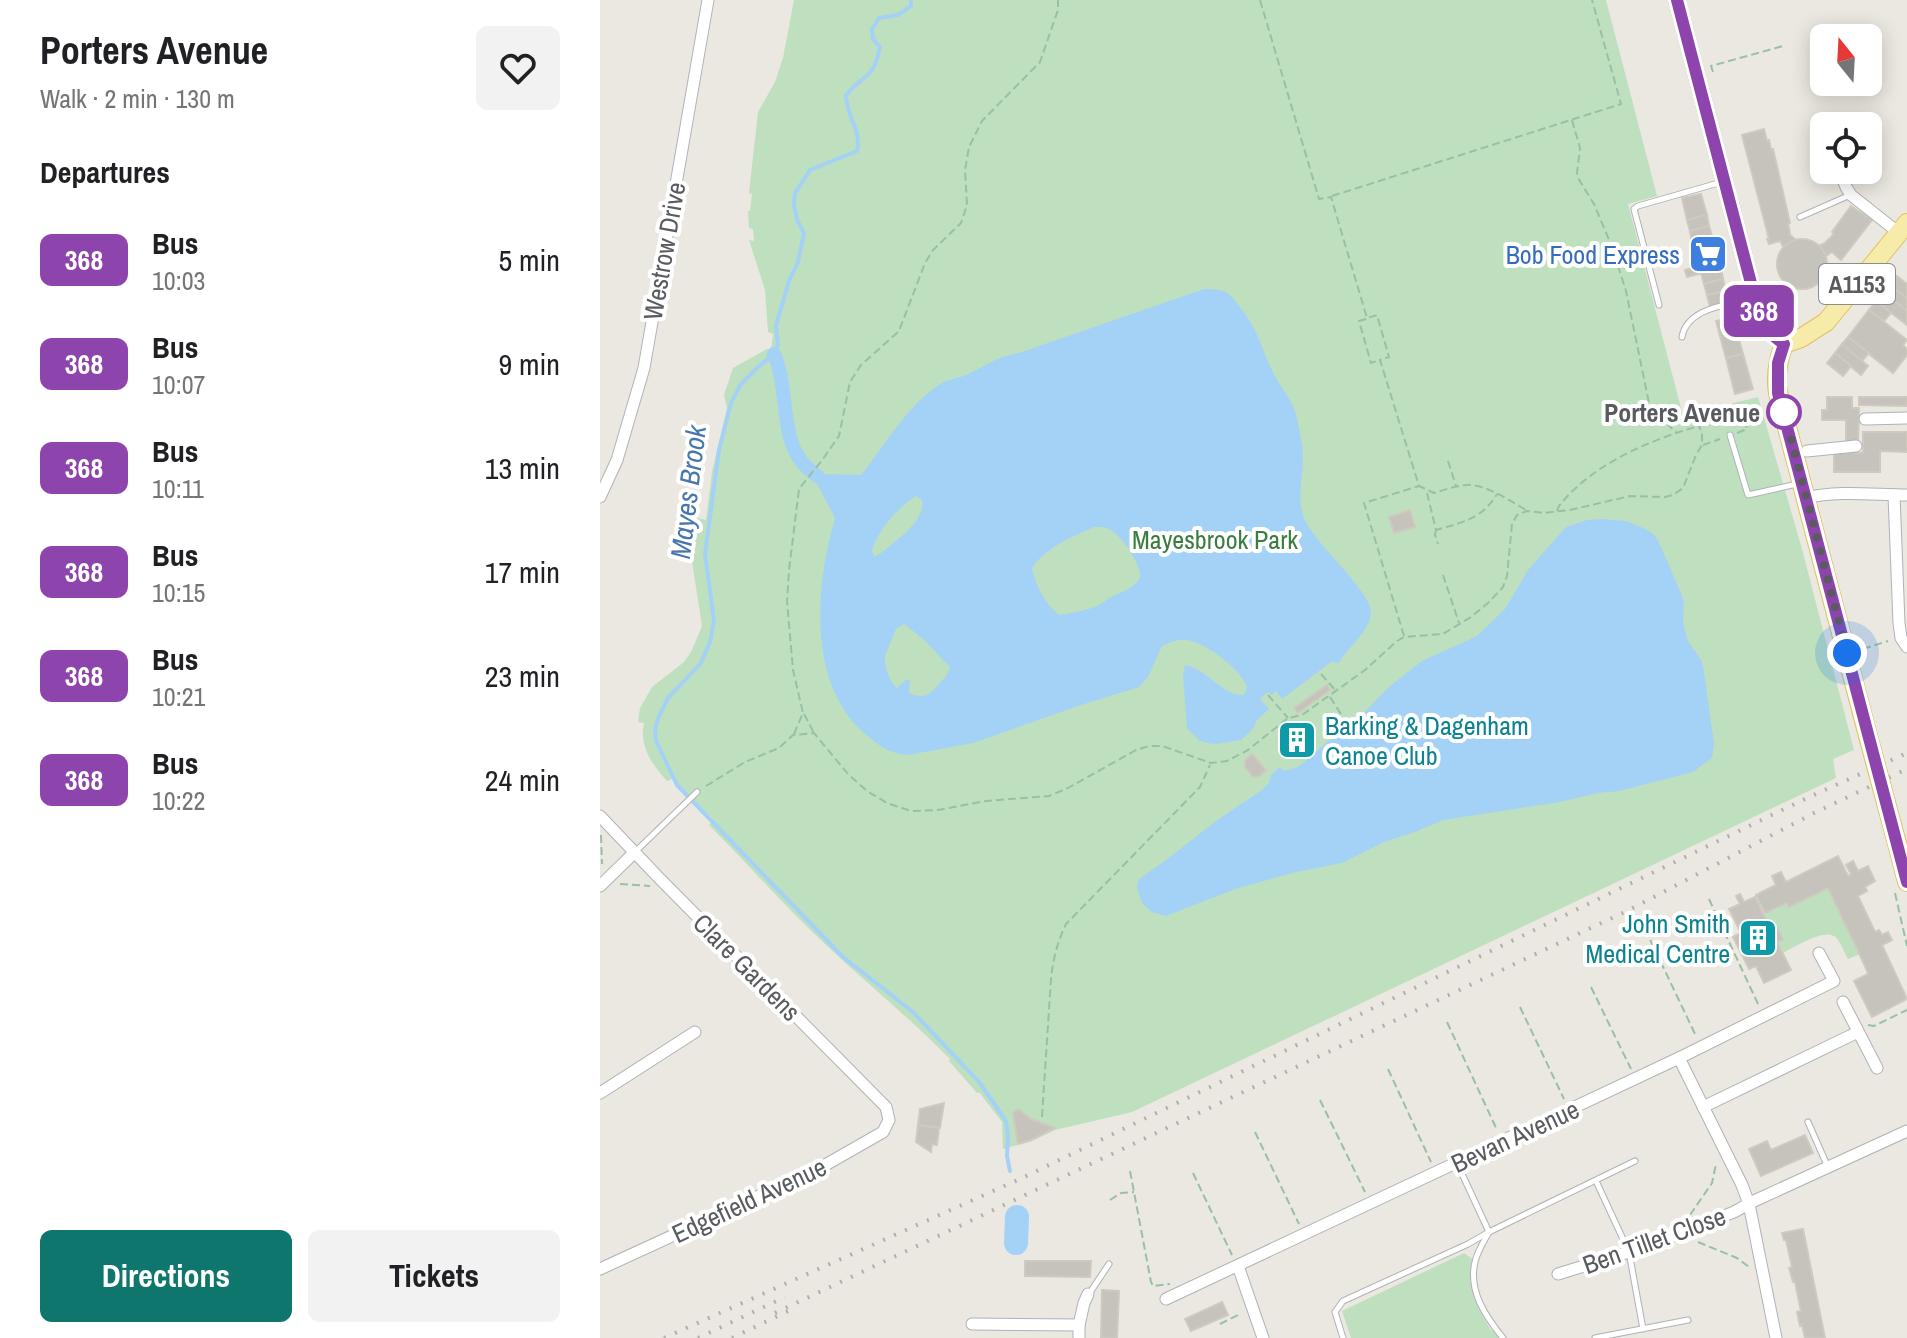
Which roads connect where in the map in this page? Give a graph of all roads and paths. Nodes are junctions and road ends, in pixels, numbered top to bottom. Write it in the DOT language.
graph roads {
  1 [pos="708,0"];
  2 [pos="1058,0"];
  3 [pos="1260,0"];
  4 [pos="1592,0"];
  5 [pos="1677,0"];
  6 [pos="1783,46"];
  7 [pos="1713,72"];
  8 [pos="1572,120"];
  9 [pos="1725,181"];
  10 [pos="1845,184"];
  11 [pos="1851,195"];
  12 [pos="1331,197"];
  13 [pos="1800,217"];
  14 [pos="1903,228"];
  15 [pos="1755,297"];
  16 [pos="1659,305"];
  17 [pos="1367,318"];
  18 [pos="1682,337"];
  19 [pos="1784,344"];
  20 [pos="1380,360"];
  21 [pos="1768,405"];
  22 [pos="1744,412"];
  23 [pos="1907,418"];
  24 [pos="1865,419"];
  25 [pos="1699,426"];
  26 [pos="1676,432"];
  27 [pos="1730,435"];
  28 [pos="1702,445"];
  29 [pos="1856,446"];
  30 [pos="1807,451"];
  31 [pos="1448,461"];
  32 [pos="1419,486"];
  33 [pos="1457,487"];
  34 [pos="1804,490"];
  35 [pos="1428,492"];
  36 [pos="1497,494"];
  37 [pos="1894,495"];
  38 [pos="1907,495"];
  39 [pos="600,497"];
  40 [pos="1527,511"];
  41 [pos="1557,512"];
  42 [pos="1436,530"];
  43 [pos="1438,544"];
  44 [pos="1443,575"];
  45 [pos="1459,625"];
  46 [pos="1404,637"];
  47 [pos="1891,640"];
  48 [pos="1907,647"];
  49 [pos="1864,649"];
  50 [pos="1321,674"];
  51 [pos="1336,691"];
  52 [pos="1268,695"];
  53 [pos="1329,696"];
  54 [pos="803,713"];
  55 [pos="1288,718"];
  56 [pos="1346,722"];
  57 [pos="814,733"];
  58 [pos="793,735"];
  59 [pos="1211,763"];
  60 [pos="697,792"];
  61 [pos="603,820"];
  62 [pos="634,853"];
  63 [pos="605,873"];
  64 [pos="660,879"];
  65 [pos="600,886"];
  66 [pos="1901,886"];
  67 [pos="1709,899"];
  68 [pos="1645,929"];
  69 [pos="1907,946"];
  70 [pos="1819,953"];
  71 [pos="1591,987"];
  72 [pos="1843,1002"];
  73 [pos="1520,1007"];
  74 [pos="1763,1015"];
  75 [pos="1447,1022"];
  76 [pos="695,1032"];
  77 [pos="1858,1032"];
  78 [pos="1701,1047"];
  79 [pos="1679,1058"];
  80 [pos="1877,1068"];
  81 [pos="1388,1069"];
  82 [pos="1636,1079"];
  83 [pos="600,1093"];
  84 [pos="1320,1100"];
  85 [pos="1703,1107"];
  86 [pos="1570,1110"];
  87 [pos="1042,1117"];
  88 [pos="889,1120"];
  89 [pos="1808,1122"];
  90 [pos="1907,1131"];
  91 [pos="1255,1132"];
  92 [pos="1503,1141"];
  93 [pos="1635,1161"];
  94 [pos="1457,1163"];
  95 [pos="1716,1164"];
  96 [pos="1828,1167"];
  97 [pos="1130,1171"];
  98 [pos="1193,1173"];
  99 [pos="1436,1173"];
  100 [pos="1596,1181"];
  101 [pos="1134,1192"];
  102 [pos="1110,1200"];
  103 [pos="1371,1204"];
  104 [pos="1749,1204"];
  105 [pos="1686,1231"];
  106 [pos="1489,1232"];
  107 [pos="1304,1235"];
  108 [pos="1629,1252"];
  109 [pos="1109,1264"];
  110 [pos="1238,1266"];
  111 [pos="1750,1267"];
  112 [pos="600,1269"];
  113 [pos="1558,1274"];
  114 [pos="1088,1294"];
  115 [pos="1171,1296"];
  116 [pos="1252,1308"];
  117 [pos="1688,1320"];
  118 [pos="972,1324"];
  119 [pos="1220,1324"];
  120 [pos="1643,1329"];
  121 [pos="1079,1332"];
  122 [pos="1263,1338"];
  123 [pos="1343,1338"];
  124 [pos="1503,1338"];
  125 [pos="1595,1338"];
  126 [pos="1776,1338"];
  1 -- 39 [label="street, Westrow Drive"];
  2 -- 54 [label="path"];
  3 -- 12 [label="path"];
  4 -- 8 [label="path"];
  5 -- 9 [label="street"];
  6 -- 7 [label="path"];
  8 -- 12 [label="path"];
  8 -- 26 [label="path"];
  9 -- 15 [label="street"];
  9 -- 16 [label="lane"];
  10 -- 11 [label="street"];
  11 -- 13 [label="lane"];
  11 -- 14 [label="street"];
  12 -- 17 [label="path"];
  14 -- 19 [label="main road, A1153"];
  15 -- 18 [label="lane"];
  15 -- 19 [label="street"];
  17 -- 20 [label="path"];
  17 -- 20 [label="path"];
  19 -- 34 [label="main road"];
  20 -- 32 [label="path"];
  21 -- 22 [label="path"];
  22 -- 25 [label="path"];
  22 -- 27 [label="path"];
  23 -- 24 [label="street"];
  25 -- 26 [label="path"];
  25 -- 28 [label="path"];
  26 -- 41 [label="path"];
  27 -- 28 [label="path"];
  27 -- 34 [label="lane"];
  28 -- 41 [label="path"];
  29 -- 30 [label="street"];
  31 -- 33 [label="path"];
  32 -- 35 [label="path"];
  32 -- 46 [label="path"];
  33 -- 35 [label="path"];
  33 -- 36 [label="path"];
  34 -- 37 [label="street"];
  34 -- 66 [label="main road, bridge"];
  35 -- 42 [label="path"];
  36 -- 40 [label="path"];
  36 -- 42 [label="path"];
  37 -- 38 [label="street"];
  37 -- 48 [label="street"];
  40 -- 41 [label="path"];
  40 -- 45 [label="path"];
  42 -- 43 [label="path"];
  44 -- 45 [label="path"];
  45 -- 46 [label="path"];
  46 -- 51 [label="path"];
  47 -- 49 [label="path"];
  50 -- 51 [label="path"];
  51 -- 53 [label="path"];
  52 -- 55 [label="path"];
  53 -- 55 [label="path"];
  53 -- 56 [label="path"];
  54 -- 57 [label="path"];
  54 -- 58 [label="path"];
  55 -- 59 [label="path"];
  57 -- 58 [label="path"];
  57 -- 59 [label="path"];
  58 -- 60 [label="path"];
  59 -- 87 [label="path"];
  60 -- 62 [label="lane"];
  61 -- 62 [label="street, Clare Gardens"];
  61 -- 63 [label="path"];
  62 -- 63 [label="street"];
  62 -- 64 [label="street, Clare Gardens"];
  63 -- 64 [label="path"];
  63 -- 65 [label="street"];
  64 -- 88 [label="street, Clare Gardens"];
  66 -- 69 [label="path"];
  67 -- 74 [label="path"];
  68 -- 78 [label="path"];
  70 -- 74 [label="street, Bevan Avenue"];
  71 -- 82 [label="path"];
  72 -- 77 [label="street"];
  73 -- 86 [label="path"];
  74 -- 78 [label="street, Bevan Avenue"];
  75 -- 92 [label="path"];
  76 -- 83 [label="street"];
  77 -- 80 [label="street"];
  77 -- 85 [label="street"];
  78 -- 79 [label="street, Bevan Avenue"];
  79 -- 82 [label="street, Bevan Avenue"];
  79 -- 85 [label="street"];
  81 -- 99 [label="path"];
  82 -- 86 [label="street, Bevan Avenue"];
  84 -- 103 [label="path"];
  85 -- 104 [label="street"];
  86 -- 92 [label="street, Bevan Avenue"];
  88 -- 112 [label="street, Edgefield Avenue"];
  89 -- 96 [label="lane"];
  90 -- 96 [label="street, Ben Tillet Close"];
  91 -- 107 [label="path"];
  92 -- 94 [label="street, Bevan Avenue"];
  93 -- 100 [label="lane"];
  94 -- 99 [label="street, Bevan Avenue"];
  94 -- 106 [label="lane"];
  95 -- 105 [label="path"];
  96 -- 104 [label="street, Ben Tillet Close"];
  97 -- 101 [label="path"];
  98 -- 110 [label="path"];
  99 -- 103 [label="street, Bevan Avenue"];
  100 -- 106 [label="lane"];
  100 -- 108 [label="lane"];
  101 -- 102 [label="path"];
  101 -- 115 [label="path"];
  103 -- 107 [label="street, Bevan Avenue"];
  104 -- 105 [label="street, Ben Tillet Close"];
  104 -- 126 [label="street"];
  105 -- 108 [label="street, Ben Tillet Close"];
  105 -- 111 [label="path"];
  106 -- 123 [label="lane"];
  106 -- 124 [label="lane"];
  107 -- 110 [label="street, Bevan Avenue"];
  108 -- 113 [label="street, Ben Tillet Close"];
  108 -- 120 [label="lane"];
  109 -- 114 [label="lane"];
  110 -- 115 [label="street, Bevan Avenue"];
  110 -- 116 [label="street"];
  114 -- 121 [label="street"];
  116 -- 119 [label="path"];
  116 -- 122 [label="street"];
  117 -- 120 [label="lane"];
  118 -- 121 [label="street"];
  120 -- 125 [label="lane"];
}
